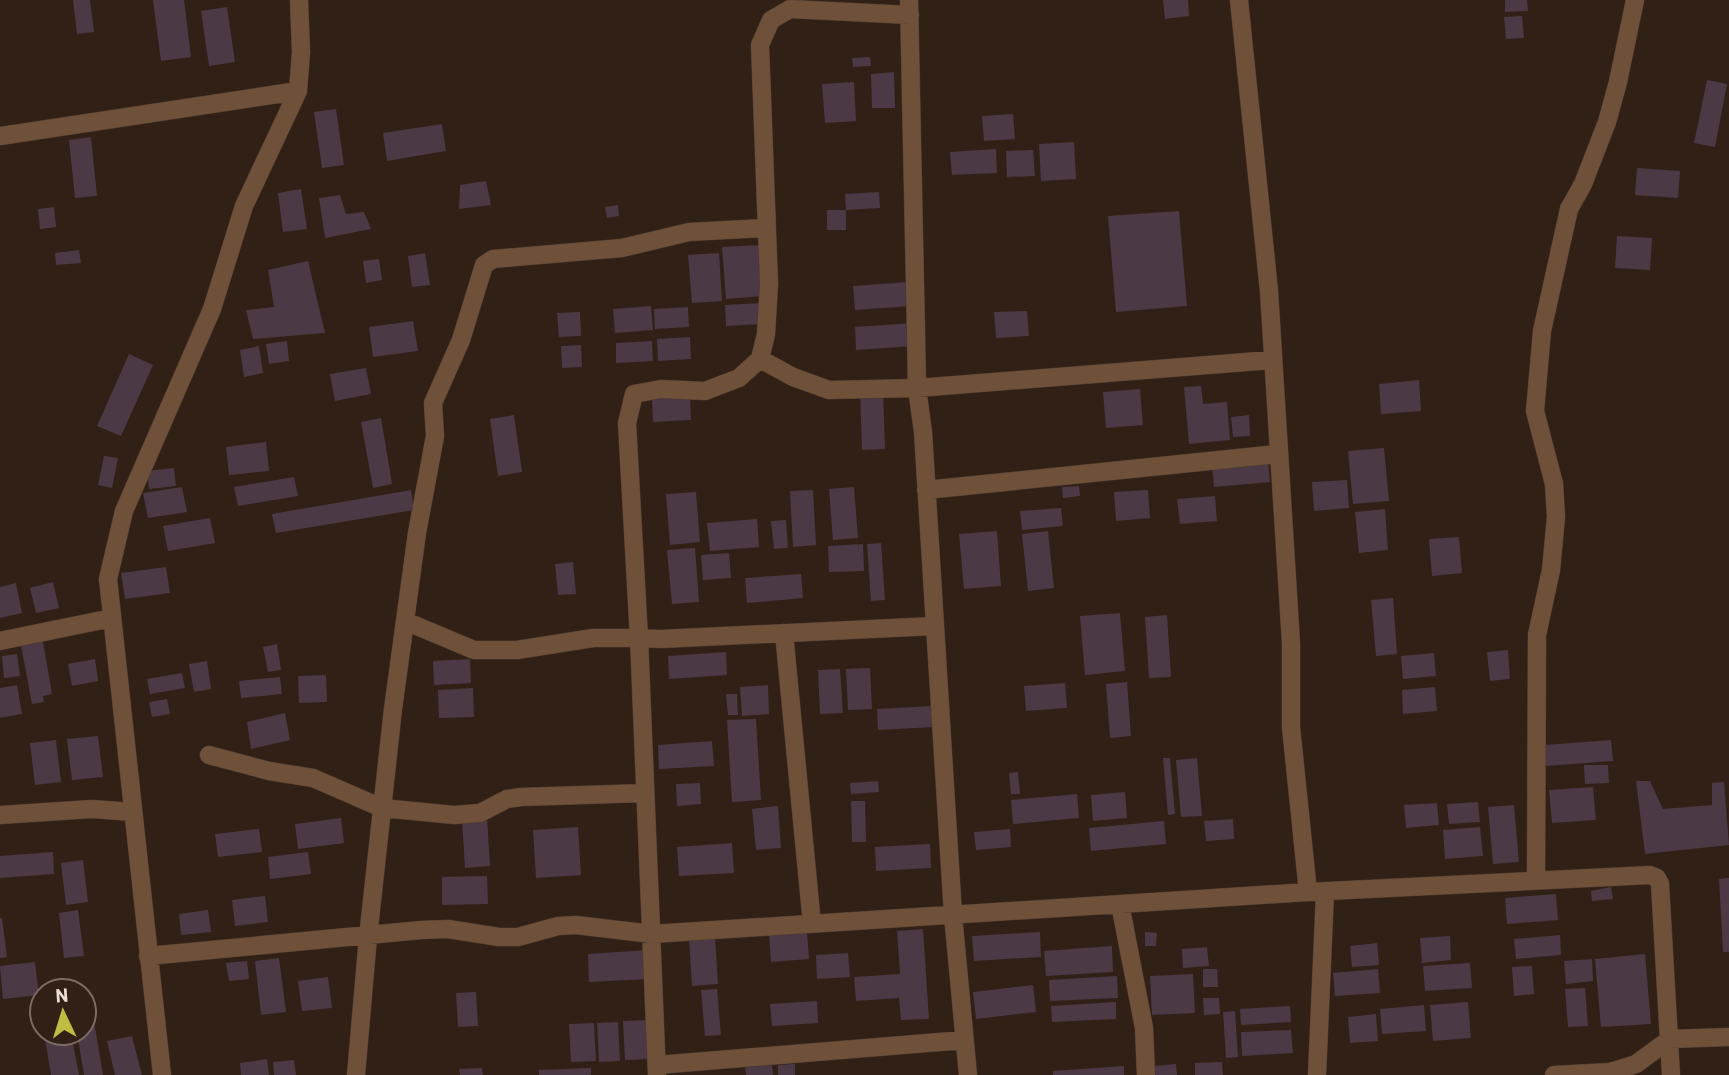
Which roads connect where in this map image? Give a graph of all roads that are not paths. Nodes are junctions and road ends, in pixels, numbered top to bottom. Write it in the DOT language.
graph roads {
  1 [pos="299,0"];
  2 [pos="1239,0"];
  3 [pos="1635,0"];
  4 [pos="910,8"];
  5 [pos="298,91"];
  6 [pos="0,136"];
  7 [pos="766,228"];
  8 [pos="761,359"];
  9 [pos="1271,360"];
  10 [pos="917,387"];
  11 [pos="1278,454"];
  12 [pos="926,490"];
  13 [pos="112,618"];
  14 [pos="405,621"];
  15 [pos="934,626"];
  16 [pos="784,633"];
  17 [pos="639,638"];
  18 [pos="0,641"];
  19 [pos="209,755"];
  20 [pos="645,793"];
  21 [pos="382,808"];
  22 [pos="133,812"];
  23 [pos="0,816"];
  24 [pos="1536,880"];
  25 [pos="1316,892"];
  26 [pos="1120,904"];
  27 [pos="953,915"];
  28 [pos="813,924"];
  29 [pos="652,934"];
  30 [pos="368,937"];
  31 [pos="148,956"];
  32 [pos="1729,1037"];
  33 [pos="964,1040"];
  34 [pos="1670,1040"];
  35 [pos="657,1070"];
  36 [pos="162,1075"];
  37 [pos="356,1075"];
  38 [pos="968,1075"];
  39 [pos="1146,1075"];
  40 [pos="1317,1075"];
  41 [pos="1554,1075"];
  42 [pos="1671,1075"];
  1 -- 5 [label="street"];
  2 -- 9 [label="street"];
  3 -- 24 [label="street"];
  4 -- 7 [label="street"];
  4 -- 10 [label="street"];
  5 -- 6 [label="street"];
  5 -- 13 [label="street"];
  7 -- 8 [label="street"];
  7 -- 14 [label="street"];
  8 -- 10 [label="street"];
  8 -- 17 [label="street"];
  9 -- 10 [label="street"];
  9 -- 11 [label="street"];
  10 -- 12 [label="street"];
  11 -- 12 [label="street"];
  11 -- 25 [label="street"];
  12 -- 15 [label="street"];
  13 -- 18 [label="street"];
  13 -- 22 [label="street"];
  14 -- 17 [label="street"];
  14 -- 21 [label="street"];
  15 -- 16 [label="street"];
  15 -- 27 [label="street"];
  16 -- 17 [label="street"];
  16 -- 28 [label="street"];
  17 -- 20 [label="street"];
  19 -- 21 [label="street"];
  20 -- 21 [label="street"];
  20 -- 29 [label="street"];
  21 -- 30 [label="street"];
  22 -- 23 [label="street"];
  22 -- 31 [label="street"];
  24 -- 25 [label="street"];
  24 -- 34 [label="street"];
  25 -- 26 [label="street"];
  25 -- 40 [label="street"];
  26 -- 27 [label="street"];
  26 -- 39 [label="street"];
  27 -- 28 [label="street"];
  27 -- 33 [label="street"];
  28 -- 29 [label="street"];
  29 -- 30 [label="street"];
  29 -- 35 [label="street"];
  30 -- 31 [label="street"];
  30 -- 37 [label="street"];
  31 -- 36 [label="street"];
  32 -- 34 [label="street"];
  33 -- 35 [label="street"];
  33 -- 38 [label="street"];
  34 -- 41 [label="street"];
  34 -- 42 [label="street"];
}
